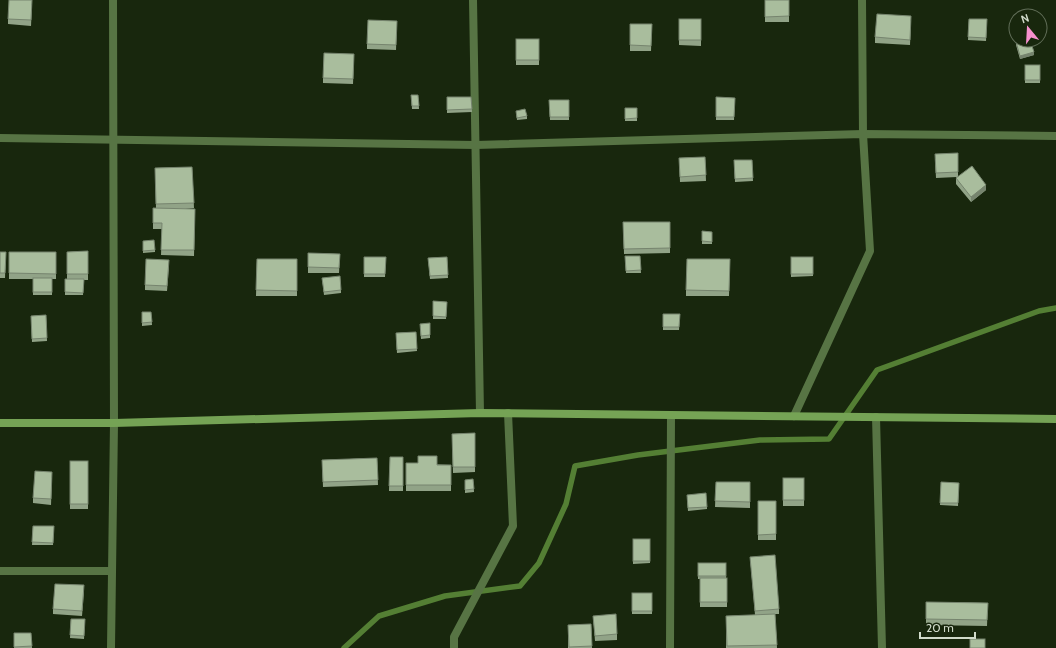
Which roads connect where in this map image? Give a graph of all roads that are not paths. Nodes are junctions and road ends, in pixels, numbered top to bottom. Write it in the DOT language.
graph roads {
  1 [pos="113,0"];
  2 [pos="473,0"];
  3 [pos="862,0"];
  4 [pos="863,134"];
  5 [pos="1056,136"];
  6 [pos="0,138"];
  7 [pos="113,139"];
  8 [pos="476,144"];
  9 [pos="480,413"];
  10 [pos="508,413"];
  11 [pos="671,415"];
  12 [pos="794,416"];
  13 [pos="876,417"];
  14 [pos="1056,419"];
  15 [pos="0,423"];
  16 [pos="114,423"];
  17 [pos="0,571"];
  18 [pos="112,571"];
  19 [pos="111,648"];
  20 [pos="454,648"];
  21 [pos="670,648"];
  22 [pos="882,648"];
  1 -- 7 [label="street"];
  2 -- 8 [label="street"];
  3 -- 4 [label="street"];
  4 -- 5 [label="street"];
  4 -- 8 [label="street"];
  4 -- 12 [label="street"];
  6 -- 7 [label="street"];
  7 -- 8 [label="street"];
  7 -- 16 [label="street"];
  8 -- 9 [label="street"];
  9 -- 10 [label="main road"];
  9 -- 16 [label="main road"];
  10 -- 11 [label="main road"];
  10 -- 20 [label="street"];
  11 -- 12 [label="main road"];
  11 -- 21 [label="street"];
  12 -- 13 [label="main road"];
  13 -- 14 [label="main road"];
  13 -- 22 [label="street"];
  15 -- 16 [label="main road"];
  16 -- 18 [label="street"];
  17 -- 18 [label="street"];
  18 -- 19 [label="street"];
}
